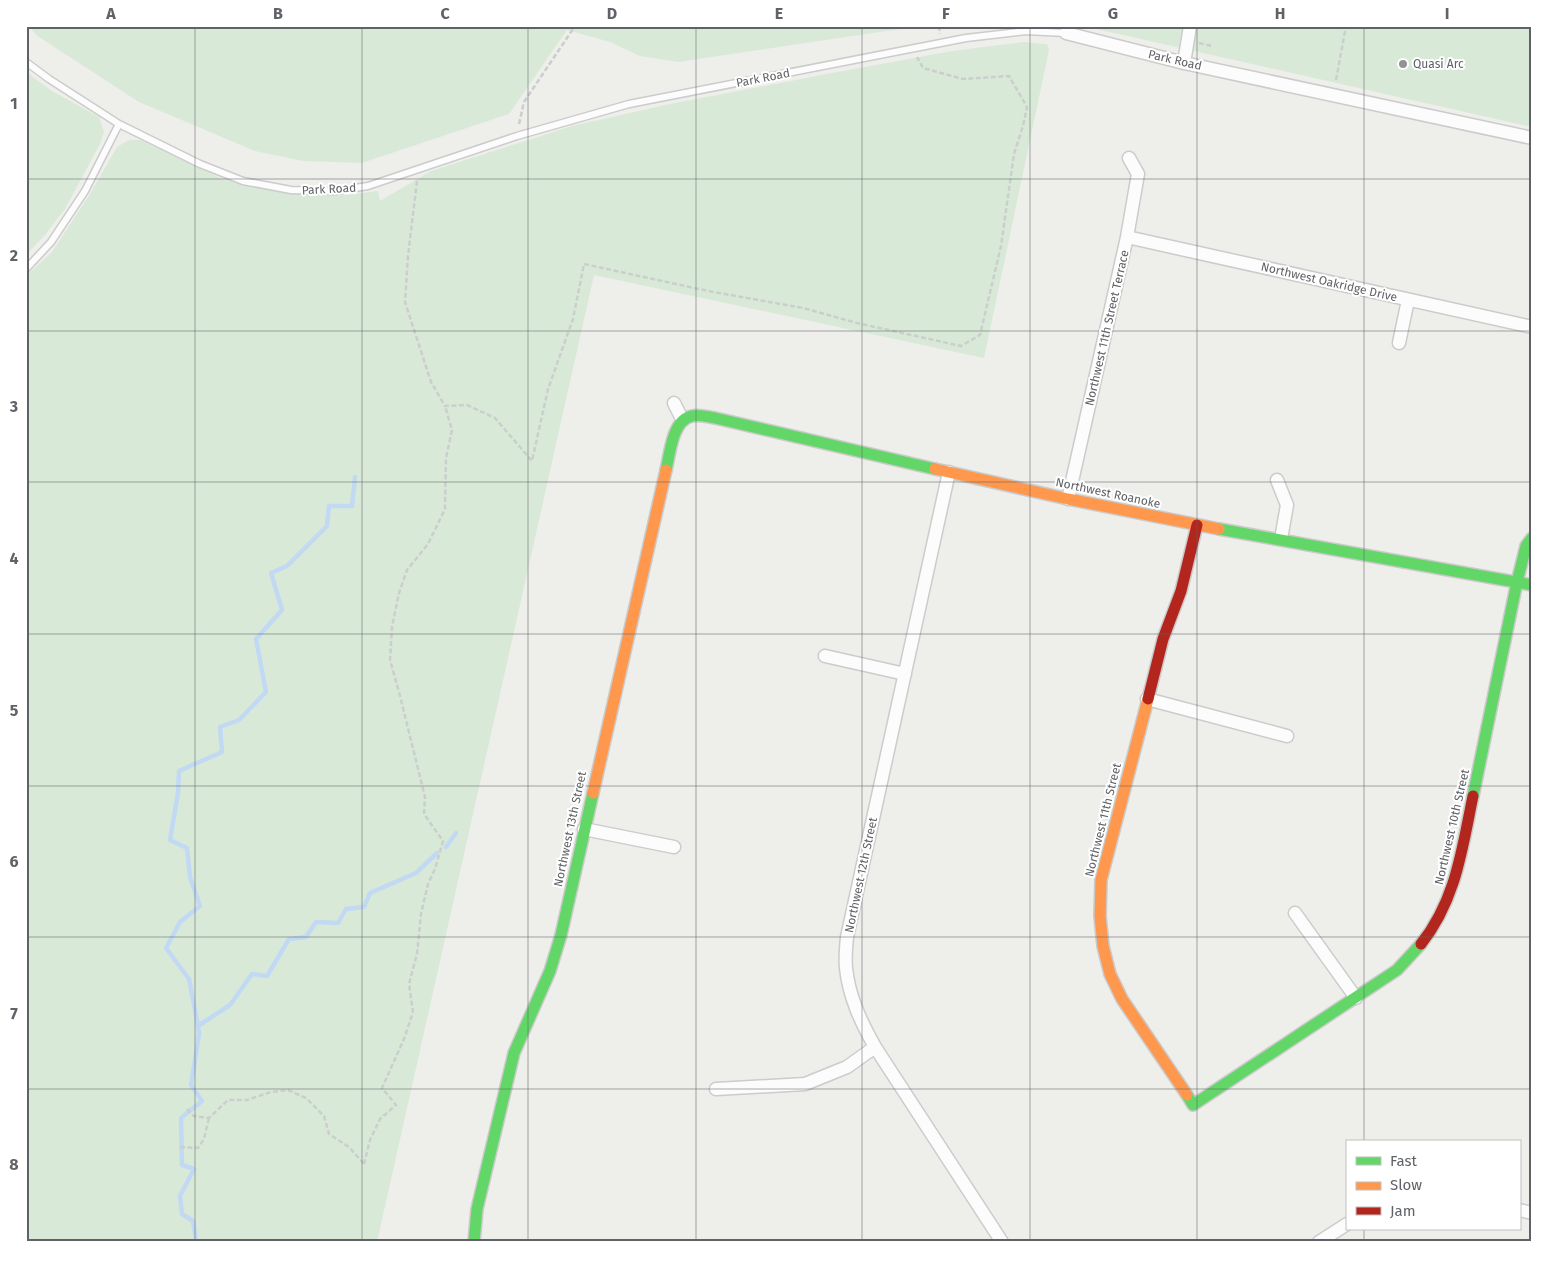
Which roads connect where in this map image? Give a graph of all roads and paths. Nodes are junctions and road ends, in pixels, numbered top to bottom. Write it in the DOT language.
graph roads {
  1 [pos="575,26"];
  2 [pos="1190,26"];
  3 [pos="1346,26"];
  4 [pos="1066,34"];
  5 [pos="912,49"];
  6 [pos="26,62"];
  7 [pos="1184,63"];
  8 [pos="1336,80"];
  9 [pos="119,124"];
  10 [pos="519,124"];
  11 [pos="1532,138"];
  12 [pos="1128,158"];
  13 [pos="418,169"];
  14 [pos="1127,237"];
  15 [pos="26,269"];
  16 [pos="1408,300"];
  17 [pos="1532,327"];
  18 [pos="1399,343"];
  19 [pos="674,402"];
  20 [pos="445,406"];
  21 [pos="682,419"];
  22 [pos="949,472"];
  23 [pos="1277,480"];
  24 [pos="1068,499"];
  25 [pos="1197,525"];
  26 [pos="1532,538"];
  27 [pos="1282,539"];
  28 [pos="1517,582"];
  29 [pos="1532,585"];
  30 [pos="825,656"];
  31 [pos="905,674"];
  32 [pos="1147,699"];
  33 [pos="1286,736"];
  34 [pos="584,829"];
  35 [pos="674,847"];
  36 [pos="1295,913"];
  37 [pos="1356,998"];
  38 [pos="876,1047"];
  39 [pos="716,1089"];
  40 [pos="1194,1105"];
  41 [pos="187,1109"];
  42 [pos="209,1118"];
  43 [pos="180,1147"];
  44 [pos="1346,1225"];
  45 [pos="474,1242"];
  46 [pos="1002,1242"];
  47 [pos="1319,1242"];
  1 -- 10 [label="path"];
  2 -- 7 [label="street"];
  3 -- 8 [label="path"];
  4 -- 5 [label="lane, Park Road"];
  4 -- 7 [label="street, Park Road"];
  5 -- 13 [label="lane, Park Road"];
  5 -- 20 [label="path"];
  6 -- 9 [label="lane, Park Road"];
  7 -- 11 [label="street, Park Road"];
  9 -- 13 [label="lane, Park Road"];
  9 -- 15 [label="lane"];
  12 -- 14 [label="street, Northwest 11th Street Terrace"];
  13 -- 20 [label="path"];
  14 -- 16 [label="street, Northwest Oakridge Drive"];
  14 -- 24 [label="street, Northwest 11th Street Terrace"];
  16 -- 17 [label="street, Northwest Oakridge Drive"];
  16 -- 18 [label="street"];
  19 -- 21 [label="street"];
  20 -- 42 [label="path"];
  21 -- 22 [label="street, Northwest Roanoke"];
  21 -- 34 [label="street, Northwest 13th Street"];
  22 -- 24 [label="street, Northwest Roanoke"];
  22 -- 31 [label="street, Northwest 12th Street"];
  23 -- 27 [label="street"];
  24 -- 25 [label="street, Northwest Roanoke"];
  25 -- 27 [label="street, Northwest Roanoke"];
  25 -- 32 [label="street, Northwest 11th Street"];
  26 -- 28 [label="street, Northwest 10th Street"];
  27 -- 28 [label="street, Northwest Roanoke"];
  28 -- 29 [label="street, Northwest Roanoke"];
  28 -- 37 [label="street, Northwest 10th Street"];
  30 -- 31 [label="street"];
  31 -- 38 [label="street, Northwest 12th Street"];
  32 -- 33 [label="street"];
  32 -- 40 [label="street, Northwest 11th Street"];
  34 -- 35 [label="street"];
  34 -- 45 [label="street, Northwest 13th Street"];
  36 -- 37 [label="street"];
  37 -- 40 [label="street, Northwest 10th Street"];
  38 -- 39 [label="street"];
  38 -- 46 [label="street, Northwest 12th Street"];
  41 -- 42 [label="path"];
  42 -- 43 [label="path"];
  44 -- 47 [label="street"];
}
